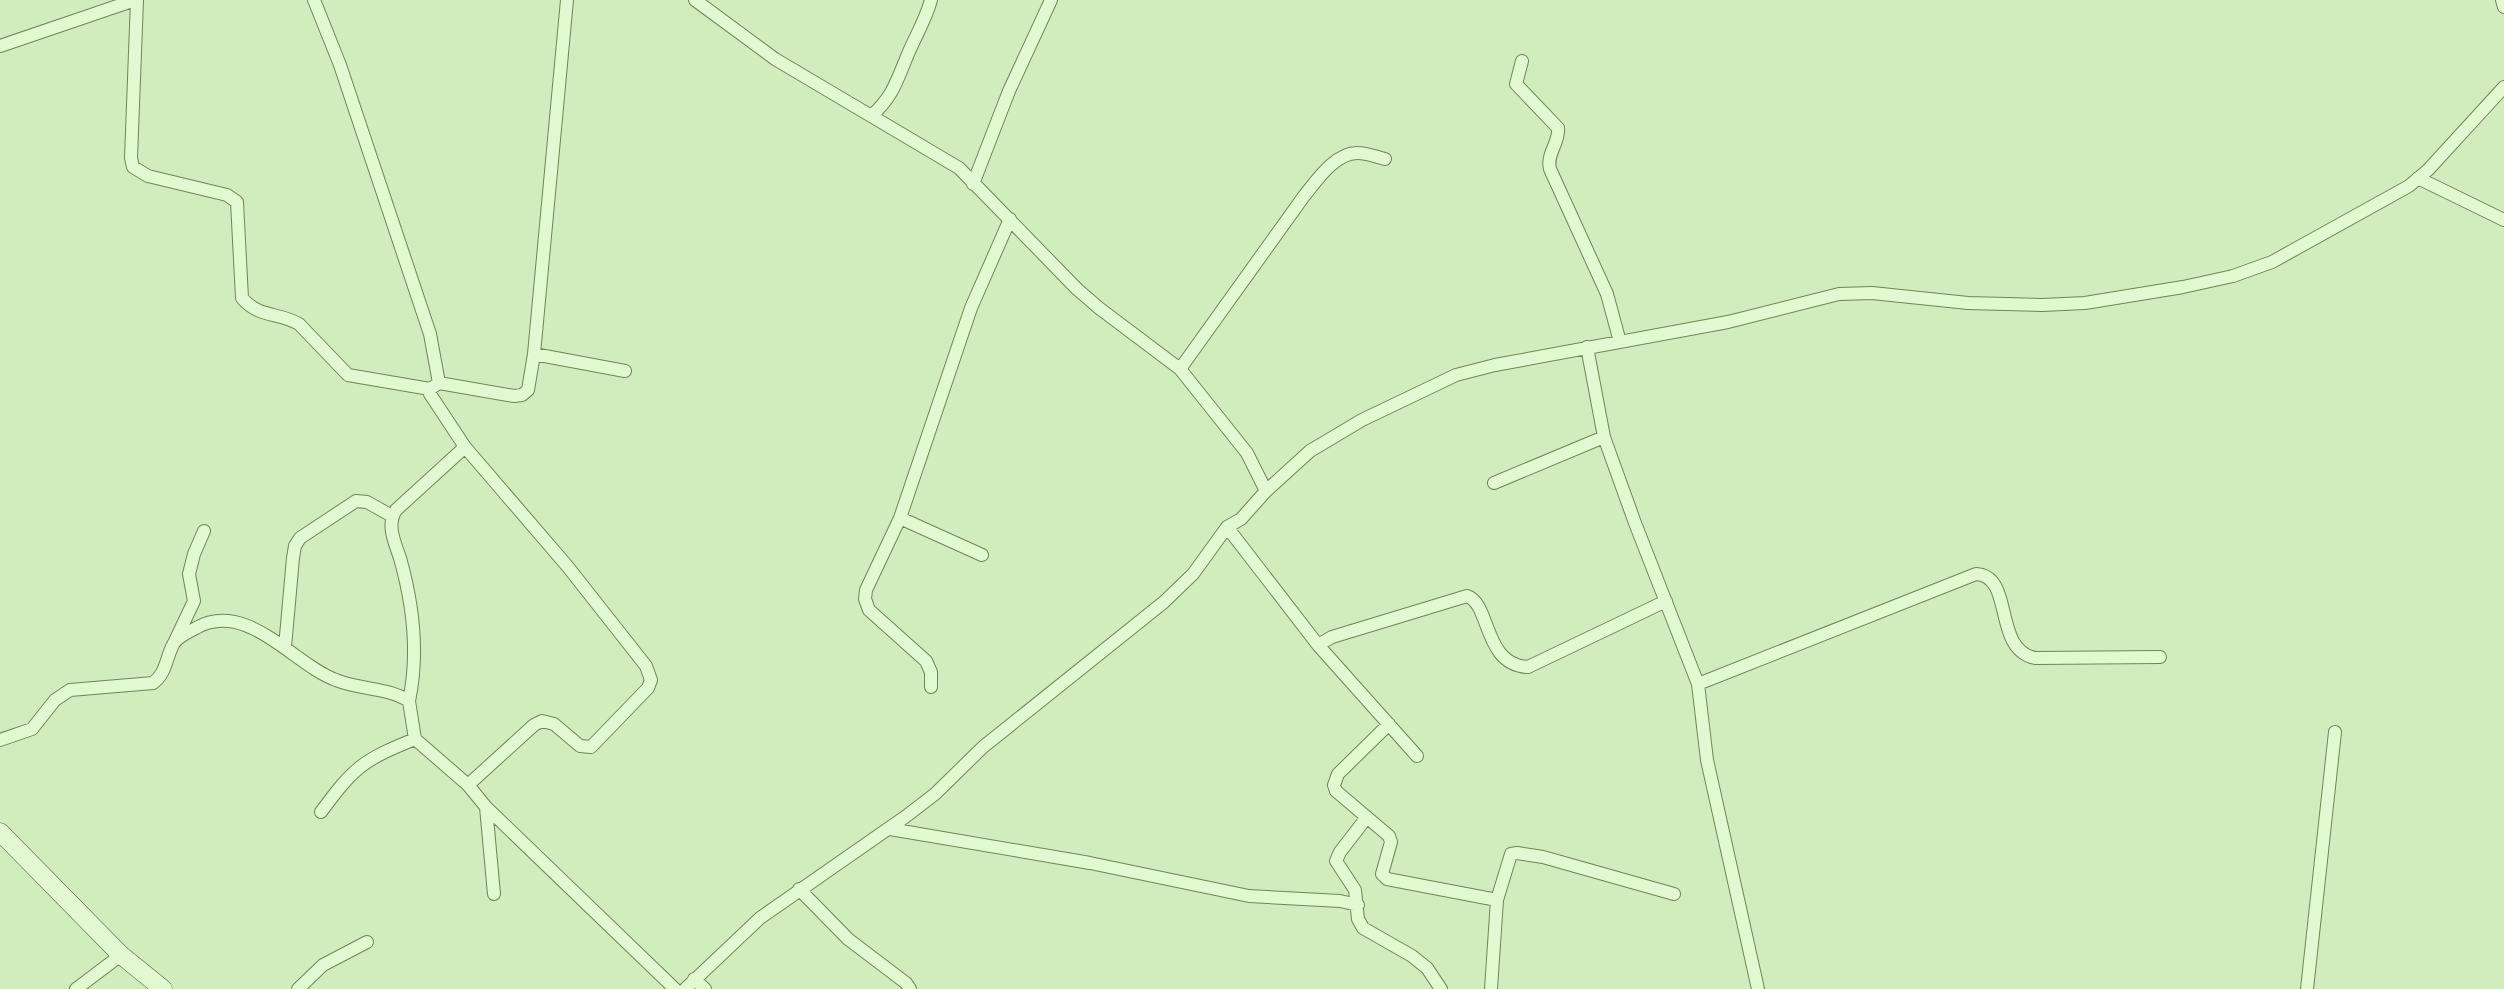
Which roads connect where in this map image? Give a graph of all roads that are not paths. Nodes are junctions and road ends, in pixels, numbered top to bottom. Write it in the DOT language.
graph roads {
  1 [pos="136,0"];
  2 [pos="314,0"];
  3 [pos="567,0"];
  4 [pos="695,0"];
  5 [pos="932,0"];
  6 [pos="1051,0"];
  7 [pos="2502,0"];
  8 [pos="2504,7"];
  9 [pos="0,46"];
  10 [pos="1522,60"];
  11 [pos="2504,86"];
  12 [pos="870,116"];
  13 [pos="1385,159"];
  14 [pos="2418,178"];
  15 [pos="973,184"];
  16 [pos="1010,219"];
  17 [pos="2504,220"];
  18 [pos="1620,342"];
  19 [pos="1587,348"];
  20 [pos="534,354"];
  21 [pos="1180,369"];
  22 [pos="625,371"];
  23 [pos="434,386"];
  24 [pos="1604,437"];
  25 [pos="465,448"];
  26 [pos="1494,484"];
  27 [pos="1266,491"];
  28 [pos="392,516"];
  29 [pos="900,518"];
  30 [pos="1227,527"];
  31 [pos="204,531"];
  32 [pos="982,556"];
  33 [pos="1666,601"];
  34 [pos="175,642"];
  35 [pos="1318,644"];
  36 [pos="285,647"];
  37 [pos="2160,657"];
  38 [pos="1698,684"];
  39 [pos="931,687"];
  40 [pos="409,701"];
  41 [pos="1389,724"];
  42 [pos="2336,732"];
  43 [pos="415,739"];
  44 [pos="0,740"];
  45 [pos="1417,756"];
  46 [pos="468,785"];
  47 [pos="486,807"];
  48 [pos="321,812"];
  49 [pos="1368,817"];
  50 [pos="890,829"];
  51 [pos="0,832"];
  52 [pos="799,889"];
  53 [pos="494,894"];
  54 [pos="1674,894"];
  55 [pos="1497,900"];
  56 [pos="1358,905"];
  57 [pos="367,942"];
  58 [pos="121,955"];
  59 [pos="690,984"];
  60 [pos="76,989"];
  61 [pos="163,989"];
  62 [pos="298,989"];
  63 [pos="675,989"];
  64 [pos="705,989"];
  65 [pos="910,989"];
  66 [pos="1441,989"];
  67 [pos="1491,989"];
  68 [pos="1758,989"];
  69 [pos="2307,989"];
  1 -- 9 [label="street"];
  1 -- 23 [label="street"];
  2 -- 23 [label="street"];
  3 -- 20 [label="street"];
  4 -- 12 [label="street"];
  5 -- 12 [label="street"];
  6 -- 15 [label="street"];
  7 -- 8 [label="street"];
  10 -- 18 [label="street"];
  11 -- 14 [label="street"];
  12 -- 15 [label="street"];
  13 -- 21 [label="street"];
  14 -- 17 [label="street"];
  14 -- 18 [label="street"];
  15 -- 16 [label="street"];
  16 -- 21 [label="street"];
  16 -- 29 [label="street"];
  18 -- 19 [label="street"];
  19 -- 24 [label="street"];
  19 -- 27 [label="street"];
  20 -- 22 [label="street"];
  20 -- 23 [label="street"];
  21 -- 27 [label="street"];
  23 -- 25 [label="street"];
  24 -- 26 [label="street"];
  24 -- 33 [label="street"];
  25 -- 28 [label="street"];
  25 -- 46 [label="street"];
  27 -- 30 [label="street"];
  28 -- 36 [label="street"];
  28 -- 40 [label="street"];
  29 -- 32 [label="street"];
  29 -- 39 [label="street"];
  30 -- 35 [label="street"];
  30 -- 50 [label="street"];
  31 -- 34 [label="street"];
  33 -- 35 [label="street"];
  33 -- 38 [label="street"];
  34 -- 36 [label="street"];
  34 -- 44 [label="street"];
  35 -- 41 [label="street"];
  36 -- 40 [label="street"];
  37 -- 38 [label="street"];
  38 -- 68 [label="street"];
  40 -- 43 [label="street"];
  41 -- 45 [label="street"];
  41 -- 49 [label="street"];
  42 -- 69 [label="street"];
  43 -- 46 [label="street"];
  43 -- 48 [label="street"];
  46 -- 47 [label="street"];
  47 -- 53 [label="street"];
  47 -- 63 [label="street"];
  49 -- 55 [label="street"];
  49 -- 56 [label="street"];
  50 -- 52 [label="street"];
  50 -- 56 [label="street"];
  51 -- 58 [label="street"];
  52 -- 59 [label="street"];
  52 -- 65 [label="street"];
  54 -- 55 [label="street"];
  55 -- 67 [label="street"];
  56 -- 66 [label="street"];
  57 -- 62 [label="street"];
  58 -- 60 [label="street"];
  58 -- 61 [label="street"];
  59 -- 64 [label="street"];
}
